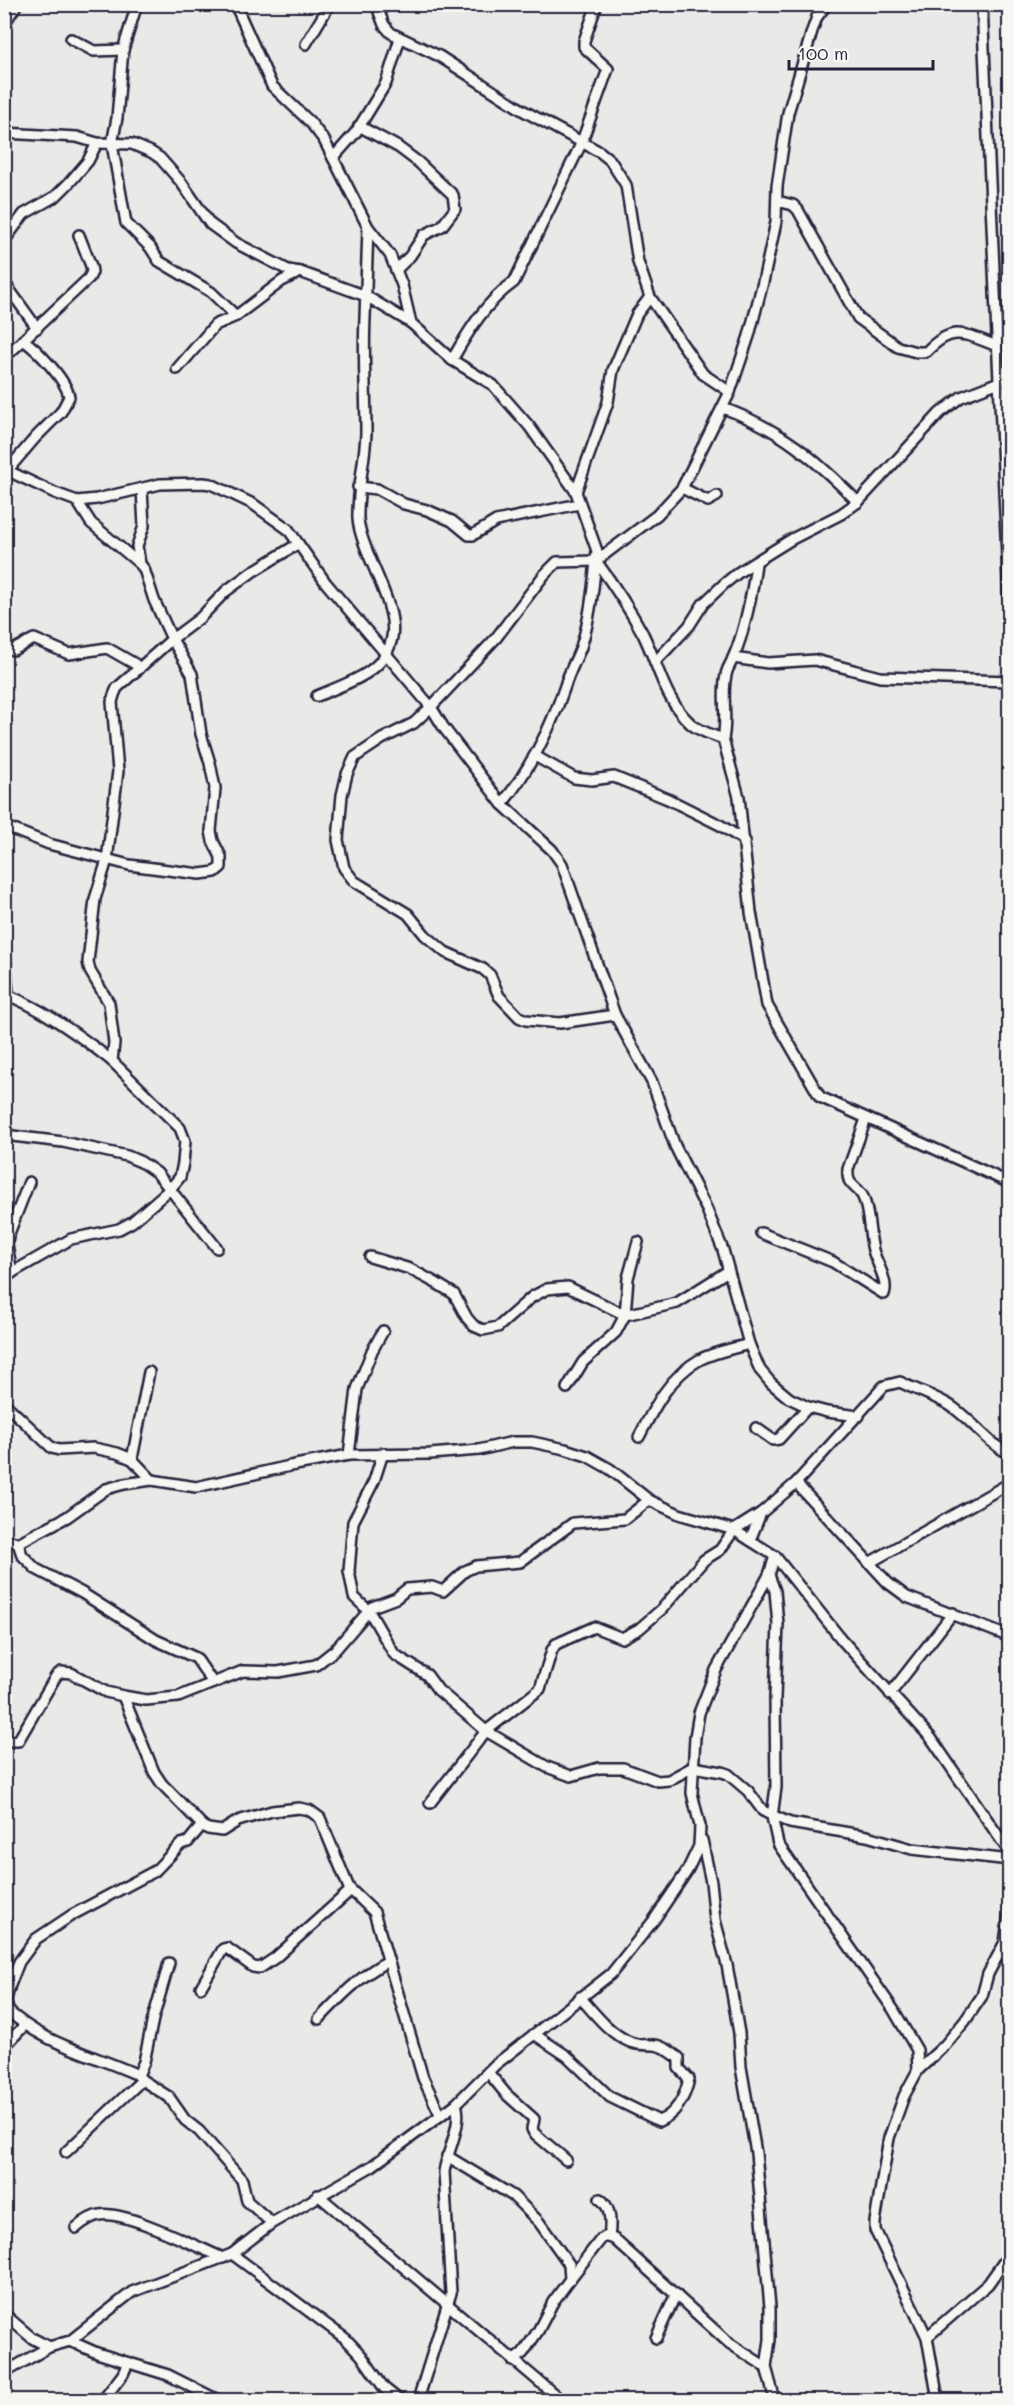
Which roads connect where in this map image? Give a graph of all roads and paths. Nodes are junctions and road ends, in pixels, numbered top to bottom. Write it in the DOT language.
graph roads {
  1 [pos="17,4"];
  2 [pos="137,4"];
  3 [pos="235,4"];
  4 [pos="330,4"];
  5 [pos="376,4"];
  6 [pos="597,4"];
  7 [pos="827,4"];
  8 [pos="982,4"];
  9 [pos="4,24"];
  10 [pos="400,38"];
  11 [pos="71,39"];
  12 [pos="306,44"];
  13 [pos="123,50"];
  14 [pos="359,126"];
  15 [pos="4,134"];
  16 [pos="98,143"];
  17 [pos="112,144"];
  18 [pos="581,144"];
  19 [pos="333,158"];
  20 [pos="777,201"];
  21 [pos="368,227"];
  22 [pos="79,235"];
  23 [pos="4,241"];
  24 [pos="396,270"];
  25 [pos="300,272"];
  26 [pos="4,282"];
  27 [pos="366,296"];
  28 [pos="650,297"];
  29 [pos="236,316"];
  30 [pos="411,323"];
  31 [pos="37,328"];
  32 [pos="23,340"];
  33 [pos="997,346"];
  34 [pos="4,358"];
  35 [pos="452,360"];
  36 [pos="1010,366"];
  37 [pos="177,369"];
  38 [pos="999,382"];
  39 [pos="730,392"];
  40 [pos="723,408"];
  41 [pos="6,470"];
  42 [pos="358,486"];
  43 [pos="681,488"];
  44 [pos="142,489"];
  45 [pos="576,492"];
  46 [pos="717,496"];
  47 [pos="77,501"];
  48 [pos="858,502"];
  49 [pos="579,504"];
  50 [pos="298,544"];
  51 [pos="596,561"];
  52 [pos="756,563"];
  53 [pos="140,564"];
  54 [pos="1010,624"];
  55 [pos="172,639"];
  56 [pos="4,647"];
  57 [pos="387,654"];
  58 [pos="733,658"];
  59 [pos="655,663"];
  60 [pos="139,669"];
  61 [pos="1010,681"];
  62 [pos="317,696"];
  63 [pos="431,707"];
  64 [pos="723,739"];
  65 [pos="535,756"];
  66 [pos="502,804"];
  67 [pos="4,826"];
  68 [pos="745,841"];
  69 [pos="107,860"];
  70 [pos="4,941"];
  71 [pos="6,994"];
  72 [pos="615,1015"];
  73 [pos="112,1061"];
  74 [pos="866,1119"];
  75 [pos="4,1135"];
  76 [pos="29,1182"];
  77 [pos="1010,1183"];
  78 [pos="170,1189"];
  79 [pos="761,1233"];
  80 [pos="638,1242"];
  81 [pos="217,1248"];
  82 [pos="370,1257"];
  83 [pos="728,1271"];
  84 [pos="8,1275"];
  85 [pos="625,1315"];
  86 [pos="383,1331"];
  87 [pos="748,1344"];
  88 [pos="149,1371"];
  89 [pos="567,1388"];
  90 [pos="4,1403"];
  91 [pos="808,1407"];
  92 [pos="859,1416"];
  93 [pos="756,1428"];
  94 [pos="639,1437"];
  95 [pos="383,1453"];
  96 [pos="1010,1454"];
  97 [pos="350,1455"];
  98 [pos="132,1459"];
  99 [pos="152,1480"];
  100 [pos="796,1483"];
  101 [pos="1010,1483"];
  102 [pos="649,1500"];
  103 [pos="761,1513"];
  104 [pos="734,1530"];
  105 [pos="4,1539"];
  106 [pos="750,1540"];
  107 [pos="18,1543"];
  108 [pos="775,1556"];
  109 [pos="868,1563"];
  110 [pos="769,1575"];
  111 [pos="369,1611"];
  112 [pos="953,1614"];
  113 [pos="1010,1637"];
  114 [pos="213,1683"];
  115 [pos="890,1694"];
  116 [pos="123,1696"];
  117 [pos="486,1731"];
  118 [pos="4,1741"];
  119 [pos="693,1767"];
  120 [pos="430,1803"];
  121 [pos="772,1817"];
  122 [pos="202,1825"];
  123 [pos="700,1826"];
  124 [pos="1010,1853"];
  125 [pos="1010,1860"];
  126 [pos="351,1890"];
  127 [pos="1010,1908"];
  128 [pos="388,1961"];
  129 [pos="169,1963"];
  130 [pos="201,1988"];
  131 [pos="580,1997"];
  132 [pos="6,2009"];
  133 [pos="319,2019"];
  134 [pos="24,2026"];
  135 [pos="534,2034"];
  136 [pos="4,2047"];
  137 [pos="918,2070"];
  138 [pos="488,2072"];
  139 [pos="140,2078"];
  140 [pos="456,2104"];
  141 [pos="441,2114"];
  142 [pos="66,2152"];
  143 [pos="447,2156"];
  144 [pos="566,2160"];
  145 [pos="318,2195"];
  146 [pos="600,2199"];
  147 [pos="272,2223"];
  148 [pos="76,2228"];
  149 [pos="609,2237"];
  150 [pos="1010,2253"];
  151 [pos="228,2256"];
  152 [pos="570,2279"];
  153 [pos="676,2294"];
  154 [pos="447,2305"];
  155 [pos="4,2314"];
  156 [pos="927,2337"];
  157 [pos="656,2338"];
  158 [pos="70,2341"];
  159 [pos="49,2347"];
  160 [pos="513,2361"];
  161 [pos="128,2363"];
  162 [pos="766,2367"];
  163 [pos="4,2373"];
  164 [pos="104,2400"];
  165 [pos="218,2400"];
  166 [pos="399,2400"];
  167 [pos="418,2400"];
  168 [pos="561,2400"];
  169 [pos="775,2400"];
  170 [pos="938,2400"];
  1 -- 9 [label="street"];
  2 -- 13 [label="street"];
  3 -- 19 [label="street"];
  4 -- 12 [label="street"];
  5 -- 10 [label="street"];
  6 -- 18 [label="street"];
  7 -- 20 [label="street"];
  8 -- 33 [label="street"];
  10 -- 14 [label="street"];
  10 -- 18 [label="street"];
  11 -- 13 [label="street"];
  13 -- 17 [label="street"];
  14 -- 19 [label="street"];
  14 -- 24 [label="street"];
  15 -- 16 [label="street"];
  16 -- 17 [label="street"];
  16 -- 23 [label="street"];
  17 -- 25 [label="street"];
  17 -- 29 [label="street"];
  18 -- 28 [label="street"];
  18 -- 35 [label="street"];
  19 -- 21 [label="street"];
  20 -- 33 [label="street"];
  20 -- 39 [label="street"];
  21 -- 24 [label="street"];
  21 -- 27 [label="street"];
  22 -- 31 [label="street"];
  24 -- 30 [label="street"];
  25 -- 27 [label="street"];
  25 -- 29 [label="street"];
  26 -- 31 [label="street"];
  27 -- 30 [label="street"];
  27 -- 42 [label="street"];
  28 -- 39 [label="street"];
  28 -- 45 [label="street"];
  29 -- 37 [label="street"];
  30 -- 35 [label="street"];
  31 -- 32 [label="street"];
  32 -- 34 [label="street"];
  32 -- 41 [label="street"];
  33 -- 38 [label="street"];
  35 -- 45 [label="street"];
  36 -- 38 [label="street"];
  38 -- 48 [label="street"];
  38 -- 54 [label="street"];
  39 -- 40 [label="street"];
  40 -- 43 [label="street"];
  40 -- 48 [label="street"];
  41 -- 47 [label="street"];
  42 -- 49 [label="street"];
  42 -- 57 [label="street"];
  43 -- 46 [label="street"];
  43 -- 51 [label="street"];
  44 -- 47 [label="street"];
  44 -- 50 [label="street"];
  44 -- 53 [label="street"];
  45 -- 49 [label="street"];
  47 -- 53 [label="street"];
  48 -- 52 [label="street"];
  49 -- 51 [label="street"];
  50 -- 55 [label="street"];
  50 -- 57 [label="street"];
  51 -- 59 [label="street"];
  51 -- 63 [label="street"];
  51 -- 65 [label="street"];
  52 -- 58 [label="street"];
  52 -- 59 [label="street"];
  53 -- 55 [label="street"];
  55 -- 60 [label="street"];
  55 -- 69 [label="street"];
  56 -- 60 [label="street"];
  57 -- 62 [label="street"];
  57 -- 63 [label="street"];
  58 -- 61 [label="street"];
  58 -- 64 [label="street"];
  59 -- 64 [label="street"];
  60 -- 69 [label="street"];
  63 -- 66 [label="street"];
  63 -- 72 [label="street"];
  64 -- 68 [label="street"];
  65 -- 66 [label="street"];
  65 -- 68 [label="street"];
  66 -- 72 [label="street"];
  67 -- 69 [label="street"];
  68 -- 74 [label="street"];
  69 -- 73 [label="street"];
  70 -- 71 [label="street"];
  71 -- 73 [label="street"];
  72 -- 83 [label="street"];
  73 -- 78 [label="street"];
  74 -- 77 [label="street"];
  74 -- 79 [label="street"];
  75 -- 78 [label="street"];
  76 -- 84 [label="street"];
  78 -- 81 [label="street"];
  78 -- 84 [label="street"];
  80 -- 85 [label="street"];
  82 -- 85 [label="street"];
  83 -- 85 [label="street"];
  83 -- 87 [label="street"];
  85 -- 89 [label="street"];
  86 -- 97 [label="street"];
  87 -- 91 [label="street"];
  87 -- 94 [label="street"];
  88 -- 98 [label="street"];
  90 -- 98 [label="street"];
  91 -- 92 [label="street"];
  91 -- 93 [label="street"];
  92 -- 96 [label="street"];
  92 -- 100 [label="street"];
  95 -- 97 [label="street"];
  95 -- 102 [label="street"];
  95 -- 111 [label="street"];
  97 -- 99 [label="street"];
  98 -- 99 [label="street"];
  99 -- 107 [label="street"];
  100 -- 103 [label="street"];
  100 -- 109 [label="street"];
  101 -- 109 [label="street"];
  102 -- 104 [label="street"];
  102 -- 111 [label="street"];
  103 -- 104 [label="street"];
  103 -- 106 [label="street"];
  104 -- 106 [label="street"];
  104 -- 117 [label="street"];
  105 -- 107 [label="street"];
  106 -- 108 [label="street"];
  107 -- 114 [label="street"];
  108 -- 110 [label="street"];
  108 -- 115 [label="street"];
  109 -- 112 [label="street"];
  110 -- 119 [label="street"];
  110 -- 121 [label="street"];
  111 -- 114 [label="street"];
  111 -- 117 [label="street"];
  112 -- 113 [label="street"];
  112 -- 115 [label="street"];
  114 -- 116 [label="street"];
  115 -- 124 [label="street"];
  116 -- 118 [label="street"];
  116 -- 122 [label="street"];
  117 -- 119 [label="street"];
  117 -- 120 [label="street"];
  119 -- 121 [label="street"];
  119 -- 123 [label="street"];
  121 -- 125 [label="street"];
  121 -- 137 [label="street"];
  122 -- 126 [label="street"];
  122 -- 132 [label="street"];
  123 -- 131 [label="street"];
  123 -- 162 [label="street"];
  126 -- 128 [label="street"];
  126 -- 130 [label="street"];
  127 -- 137 [label="street"];
  128 -- 133 [label="street"];
  128 -- 141 [label="street"];
  129 -- 139 [label="street"];
  131 -- 135 [label="street"];
  131 -- 135 [label="street"];
  132 -- 134 [label="street"];
  134 -- 136 [label="street"];
  134 -- 139 [label="street"];
  135 -- 138 [label="street"];
  137 -- 156 [label="street"];
  138 -- 140 [label="street"];
  138 -- 144 [label="street"];
  139 -- 142 [label="street"];
  139 -- 147 [label="street"];
  140 -- 141 [label="street"];
  140 -- 143 [label="street"];
  141 -- 145 [label="street"];
  143 -- 152 [label="street"];
  143 -- 154 [label="street"];
  145 -- 147 [label="street"];
  145 -- 154 [label="street"];
  146 -- 149 [label="street"];
  147 -- 151 [label="street"];
  148 -- 151 [label="street"];
  149 -- 152 [label="street"];
  149 -- 153 [label="street"];
  150 -- 156 [label="street"];
  151 -- 158 [label="street"];
  151 -- 166 [label="street"];
  152 -- 160 [label="street"];
  153 -- 157 [label="street"];
  153 -- 162 [label="street"];
  154 -- 160 [label="street"];
  154 -- 167 [label="street"];
  155 -- 159 [label="street"];
  156 -- 170 [label="street"];
  158 -- 159 [label="street"];
  158 -- 161 [label="street"];
  159 -- 163 [label="street"];
  160 -- 168 [label="street"];
  161 -- 164 [label="street"];
  161 -- 165 [label="street"];
  162 -- 169 [label="street"];
}
